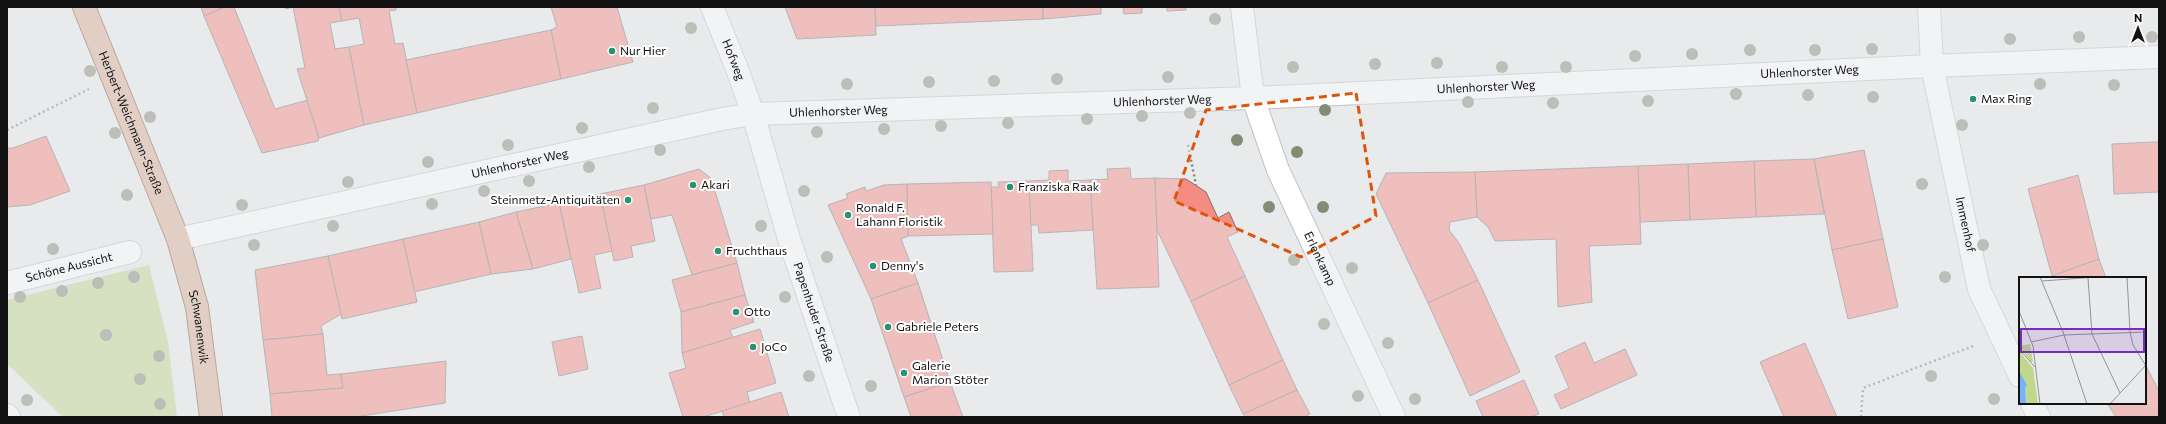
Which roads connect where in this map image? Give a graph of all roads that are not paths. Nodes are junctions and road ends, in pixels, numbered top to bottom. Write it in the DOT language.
graph roads {
  1 [pos="84,7"];
  2 [pos="712,7"];
  3 [pos="1242,7"];
  4 [pos="1929,7"];
  5 [pos="2159,58"];
  6 [pos="1932,66"];
  7 [pos="1253,98"];
  8 [pos="753,114"];
  9 [pos="178,239"];
  10 [pos="130,252"];
  11 [pos="7,283"];
  12 [pos="2019,374"];
  13 [pos="2032,404"];
  14 [pos="7,415"];
  15 [pos="9,417"];
  16 [pos="211,417"];
  17 [pos="849,417"];
  18 [pos="1394,417"];
  19 [pos="2039,417"];
  1 -- 9 [label="main road, Herbert-Weichmann-Straße"];
  2 -- 8 [label="street, Hofweg"];
  3 -- 7 [label="street, Erlenkamp"];
  4 -- 6 [label="street, Immenhof"];
  5 -- 6 [label="street, Uhlenhorster Weg"];
  6 -- 7 [label="street, Uhlenhorster Weg"];
  6 -- 12 [label="street, Immenhof"];
  7 -- 8 [label="street, Uhlenhorster Weg"];
  7 -- 18 [label="street, Erlenkamp"];
  8 -- 9 [label="street, Uhlenhorster Weg"];
  8 -- 17 [label="street, Papenhuder Straße"];
  9 -- 16 [label="main road, Schwanenwik"];
  10 -- 11 [label="street, Schöne Aussicht"];
  13 -- 19 [label="street"];
  14 -- 15 [label="street"];
}
